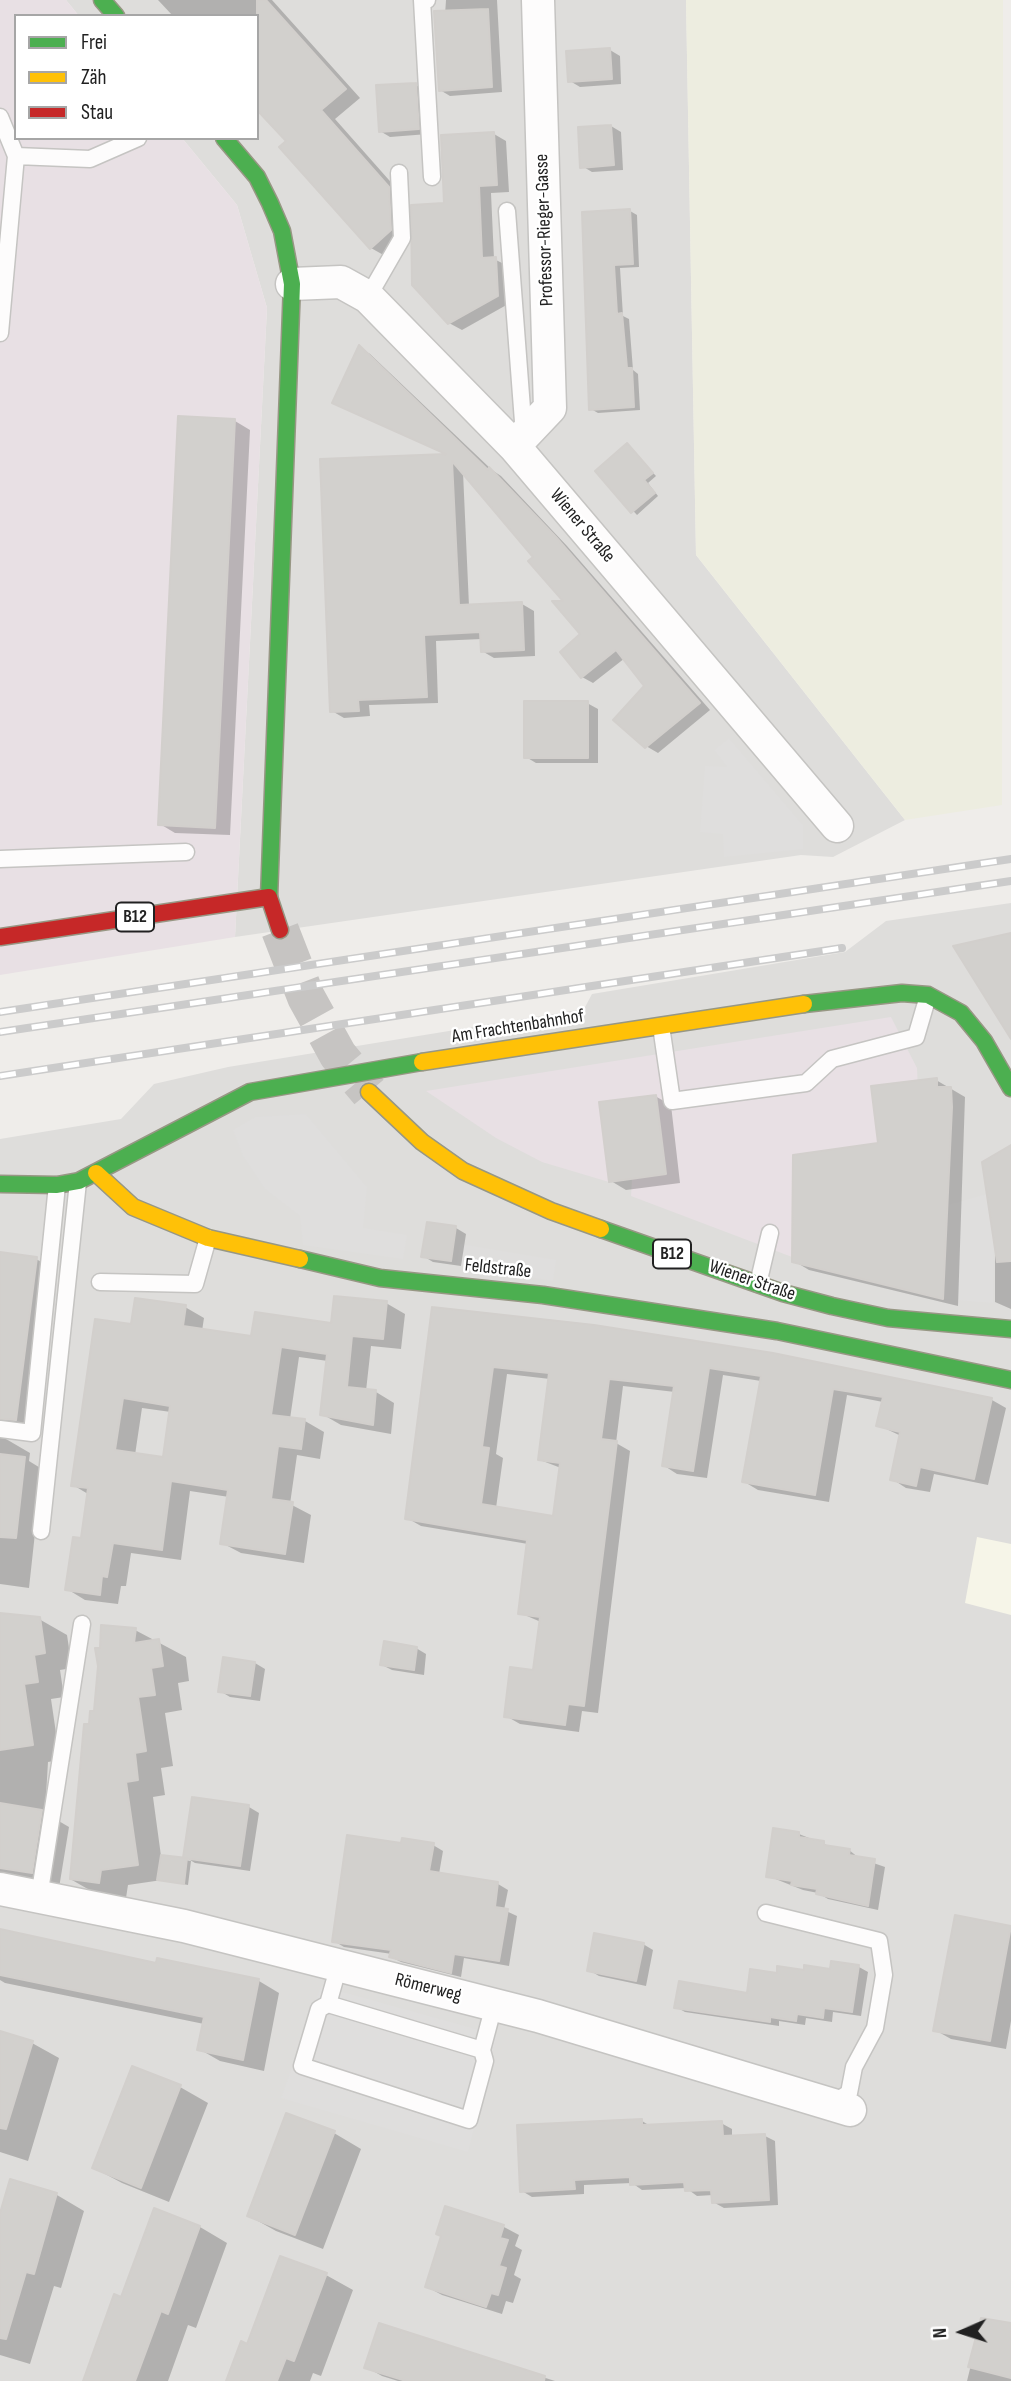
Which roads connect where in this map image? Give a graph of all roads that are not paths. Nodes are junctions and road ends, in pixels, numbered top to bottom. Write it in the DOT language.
graph roads {
  1 [pos="102,0"];
  2 [pos="427,0"];
  3 [pos="538,0"];
  4 [pos="114,14"];
  5 [pos="0,117"];
  6 [pos="133,140"];
  7 [pos="226,140"];
  8 [pos="16,156"];
  9 [pos="399,173"];
  10 [pos="432,177"];
  11 [pos="508,211"];
  12 [pos="292,284"];
  13 [pos="368,297"];
  14 [pos="0,333"];
  15 [pos="519,441"];
  16 [pos="836,826"];
  17 [pos="186,852"];
  18 [pos="0,859"];
  19 [pos="269,897"];
  20 [pos="280,930"];
  21 [pos="0,937"];
  22 [pos="928,995"];
  23 [pos="661,1026"];
  24 [pos="1011,1088"];
  25 [pos="369,1092"];
  26 [pos="96,1173"];
  27 [pos="79,1181"];
  28 [pos="0,1184"];
  29 [pos="57,1185"];
  30 [pos="770,1233"];
  31 [pos="208,1238"];
  32 [pos="100,1282"];
  33 [pos="758,1284"];
  34 [pos="1011,1329"];
  35 [pos="1011,1380"];
  36 [pos="0,1429"];
  37 [pos="41,1531"];
  38 [pos="82,1624"];
  39 [pos="0,1889"];
  40 [pos="39,1897"];
  41 [pos="766,1913"];
  42 [pos="339,1965"];
  43 [pos="328,2004"];
  44 [pos="494,2005"];
  45 [pos="482,2050"];
  46 [pos="840,2108"];
  1 -- 4 [label="street"];
  2 -- 10 [label="lane"];
  3 -- 15 [label="street, Professor-Rieger-Gasse"];
  5 -- 8 [label="lane"];
  6 -- 8 [label="lane"];
  7 -- 12 [label="street"];
  8 -- 14 [label="lane"];
  9 -- 13 [label="lane"];
  11 -- 15 [label="lane"];
  12 -- 13 [label="street, Wiener Straße"];
  12 -- 19 [label="street"];
  13 -- 15 [label="street, Wiener Straße"];
  15 -- 16 [label="street, Wiener Straße"];
  17 -- 18 [label="lane"];
  19 -- 20 [label="street"];
  19 -- 21 [label="street, B12"];
  22 -- 23 [label="street, Am Frachtenbahnhof"];
  22 -- 23 [label="lane"];
  22 -- 24 [label="street, Am Frachtenbahnhof"];
  23 -- 26 [label="street, Am Frachtenbahnhof"];
  25 -- 33 [label="street, Wiener Straße / B12"];
  26 -- 27 [label="street"];
  26 -- 31 [label="street, Feldstraße"];
  27 -- 29 [label="street"];
  27 -- 37 [label="lane"];
  28 -- 29 [label="street"];
  29 -- 36 [label="lane"];
  30 -- 33 [label="lane"];
  31 -- 32 [label="lane"];
  31 -- 35 [label="street, Feldstraße"];
  33 -- 34 [label="street, Wiener Straße / B12"];
  38 -- 40 [label="lane"];
  39 -- 40 [label="street, Römerweg"];
  40 -- 42 [label="street, Römerweg"];
  41 -- 46 [label="lane"];
  42 -- 43 [label="lane"];
  42 -- 44 [label="street, Römerweg"];
  43 -- 45 [label="lane"];
  43 -- 45 [label="lane"];
  44 -- 45 [label="lane"];
  44 -- 46 [label="street, Römerweg"];
}
